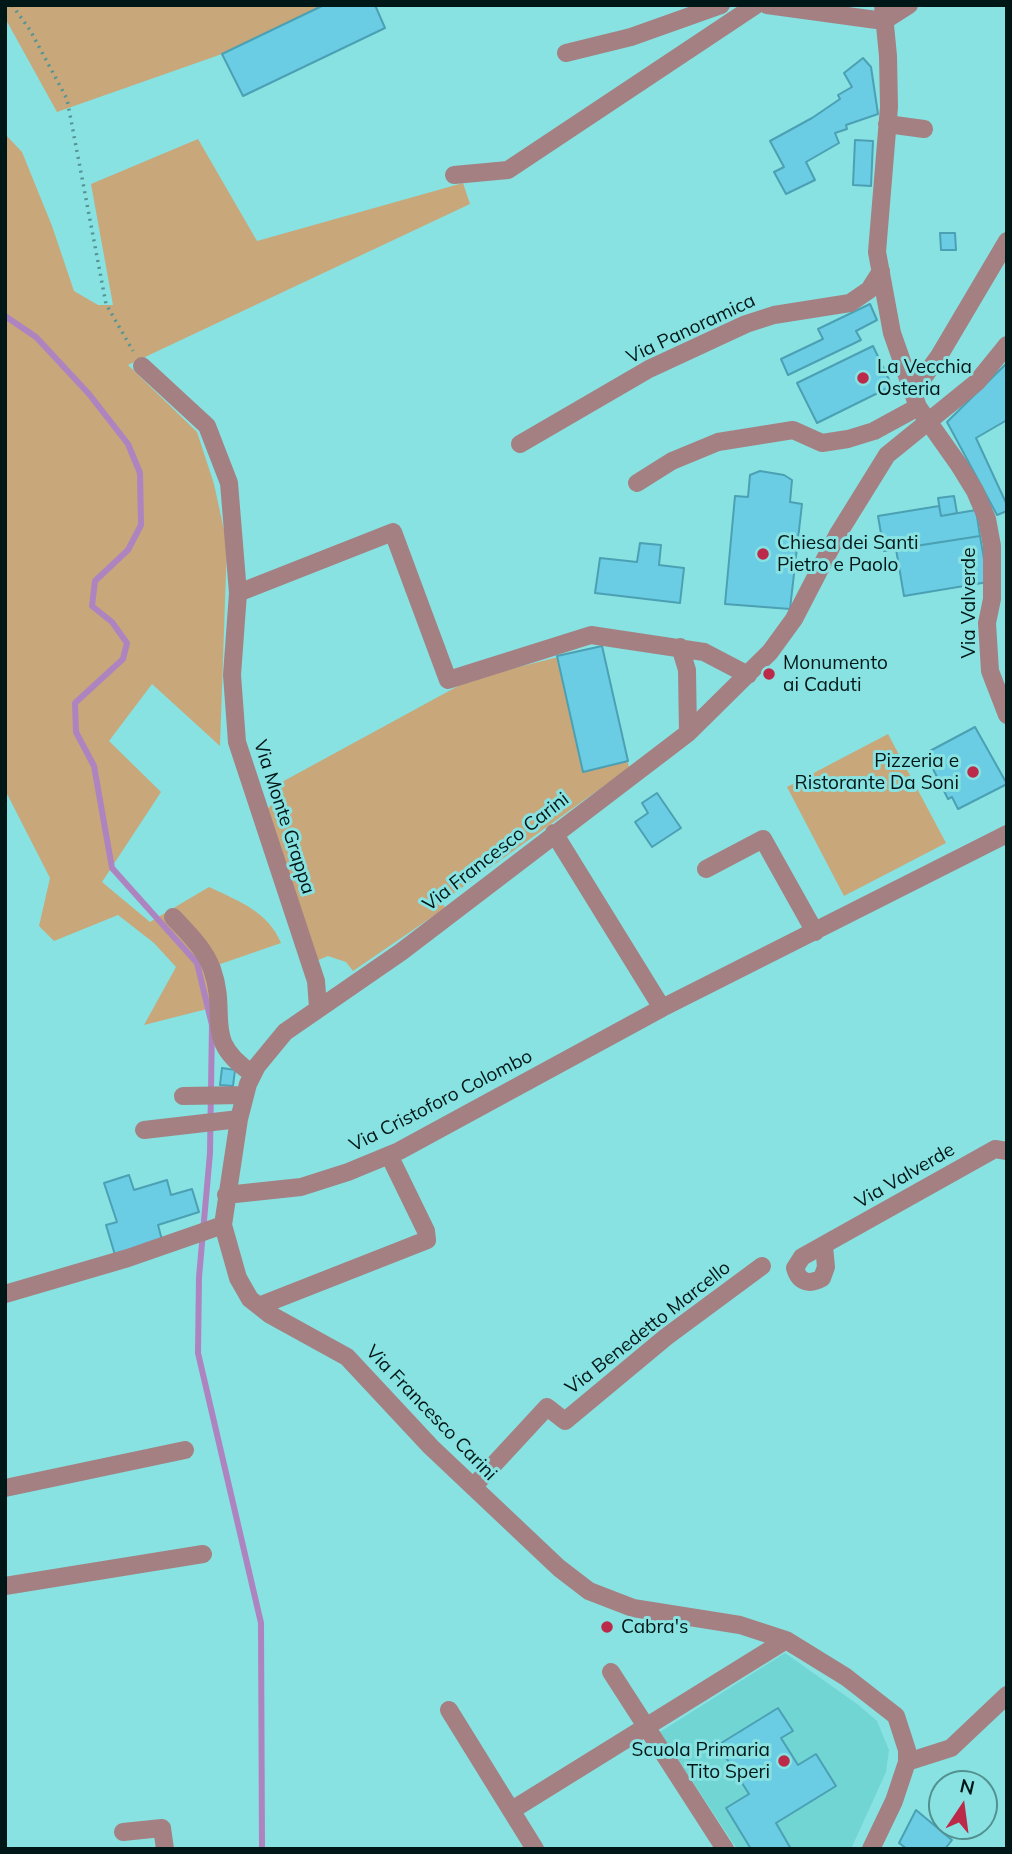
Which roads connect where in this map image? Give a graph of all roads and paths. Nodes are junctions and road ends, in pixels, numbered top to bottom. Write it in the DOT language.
graph roads {
  1 [pos="12,5"];
  2 [pos="721,5"];
  3 [pos="756,5"];
  4 [pos="768,5"];
  5 [pos="909,5"];
  6 [pos="884,13"];
  7 [pos="566,53"];
  8 [pos="887,124"];
  9 [pos="924,129"];
  10 [pos="454,175"];
  11 [pos="1007,241"];
  12 [pos="881,271"];
  13 [pos="1007,345"];
  14 [pos="142,366"];
  15 [pos="920,406"];
  16 [pos="520,444"];
  17 [pos="637,483"];
  18 [pos="1000,581"];
  19 [pos="238,593"];
  20 [pos="680,646"];
  21 [pos="748,674"];
  22 [pos="1007,715"];
  23 [pos="688,733"];
  24 [pos="554,833"];
  25 [pos="1007,834"];
  26 [pos="706,869"];
  27 [pos="173,917"];
  28 [pos="815,932"];
  29 [pos="318,1007"];
  30 [pos="662,1007"];
  31 [pos="253,1074"];
  32 [pos="235,1095"];
  33 [pos="183,1096"];
  34 [pos="232,1119"];
  35 [pos="144,1130"];
  36 [pos="1007,1152"];
  37 [pos="389,1155"];
  38 [pos="226,1195"];
  39 [pos="219,1227"];
  40 [pos="824,1246"];
  41 [pos="762,1266"];
  42 [pos="5,1294"];
  43 [pos="259,1306"];
  44 [pos="185,1451"];
  45 [pos="473,1487"];
  46 [pos="5,1488"];
  47 [pos="203,1554"];
  48 [pos="5,1586"];
  49 [pos="786,1640"];
  50 [pos="611,1672"];
  51 [pos="1007,1695"];
  52 [pos="449,1710"];
  53 [pos="647,1728"];
  54 [pos="908,1762"];
  55 [pos="512,1810"];
  56 [pos="123,1832"];
  57 [pos="165,1849"];
  58 [pos="535,1849"];
  59 [pos="725,1849"];
  60 [pos="871,1849"];
  1 -- 14 [label="path"];
  2 -- 7 [label="street"];
  3 -- 10 [label="street"];
  4 -- 6 [label="street"];
  5 -- 6 [label="street"];
  6 -- 8 [label="street"];
  8 -- 9 [label="street"];
  8 -- 12 [label="street"];
  11 -- 15 [label="street"];
  12 -- 15 [label="street"];
  12 -- 16 [label="street, Via Panoramica"];
  13 -- 15 [label="street"];
  14 -- 19 [label="street, Via Monte Grappa"];
  15 -- 17 [label="street"];
  15 -- 18 [label="street, Via Valverde"];
  15 -- 21 [label="street, Via Francesco Carini"];
  18 -- 22 [label="street, Via Valverde"];
  19 -- 20 [label="street"];
  19 -- 29 [label="street, Via Monte Grappa"];
  20 -- 21 [label="street"];
  20 -- 23 [label="street"];
  21 -- 23 [label="street, Via Francesco Carini"];
  23 -- 24 [label="street, Via Francesco Carini"];
  24 -- 29 [label="street, Via Francesco Carini"];
  24 -- 30 [label="street"];
  25 -- 28 [label="street, Via Cristoforo Colombo"];
  26 -- 28 [label="street"];
  27 -- 31 [label="street"];
  28 -- 30 [label="street, Via Cristoforo Colombo"];
  29 -- 31 [label="street, Via Francesco Carini"];
  30 -- 37 [label="street, Via Cristoforo Colombo"];
  31 -- 32 [label="street, Via Francesco Carini"];
  32 -- 33 [label="street"];
  32 -- 34 [label="street, Via Francesco Carini"];
  34 -- 35 [label="street"];
  34 -- 38 [label="street, Via Francesco Carini"];
  36 -- 40 [label="street, Via Valverde"];
  37 -- 38 [label="street, Via Cristoforo Colombo"];
  37 -- 43 [label="street"];
  38 -- 39 [label="street, Via Francesco Carini"];
  39 -- 42 [label="street"];
  39 -- 43 [label="street, Via Francesco Carini"];
  41 -- 45 [label="street, Via Benedetto Marcello"];
  43 -- 45 [label="street, Via Francesco Carini"];
  44 -- 46 [label="street"];
  45 -- 49 [label="street, Via Francesco Carini"];
  47 -- 48 [label="street"];
  49 -- 53 [label="street"];
  49 -- 54 [label="street, Via Francesco Carini"];
  50 -- 53 [label="street"];
  51 -- 54 [label="street"];
  52 -- 55 [label="street"];
  53 -- 55 [label="street"];
  53 -- 59 [label="street"];
  54 -- 60 [label="street"];
  55 -- 58 [label="street"];
  56 -- 57 [label="street"];
}
